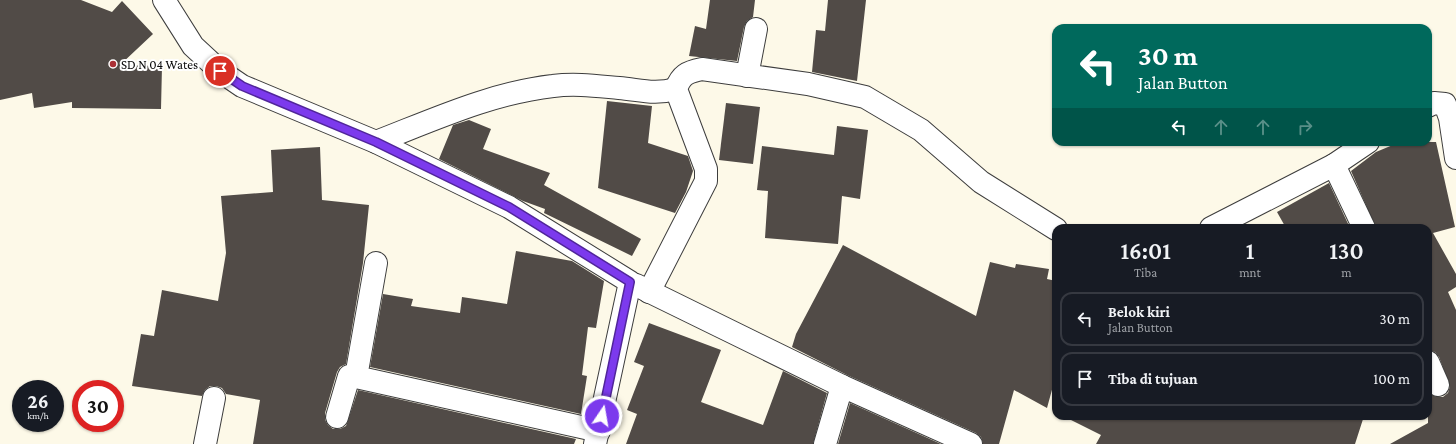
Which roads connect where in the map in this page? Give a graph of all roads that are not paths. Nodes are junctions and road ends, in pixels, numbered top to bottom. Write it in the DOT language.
graph roads {
  1 [pos="164,0"];
  2 [pos="756,29"];
  3 [pos="747,76"];
  4 [pos="676,90"];
  5 [pos="1432,104"];
  6 [pos="376,142"];
  7 [pos="1362,146"];
  8 [pos="1456,158"];
  9 [pos="1334,165"];
  10 [pos="1219,224"];
  11 [pos="1362,224"];
  12 [pos="1052,226"];
  13 [pos="376,263"];
  14 [pos="630,282"];
  15 [pos="649,292"];
  16 [pos="1432,371"];
  17 [pos="356,377"];
  18 [pos="1438,385"];
  19 [pos="842,386"];
  20 [pos="214,398"];
  21 [pos="337,418"];
  22 [pos="597,438"];
  23 [pos="205,444"];
  24 [pos="825,444"];
  25 [pos="971,444"];
  1 -- 6 [label="street"];
  2 -- 3 [label="street"];
  3 -- 4 [label="street"];
  3 -- 12 [label="street"];
  4 -- 6 [label="street"];
  4 -- 15 [label="street"];
  5 -- 8 [label="street"];
  6 -- 14 [label="street"];
  7 -- 9 [label="street"];
  9 -- 10 [label="street"];
  9 -- 11 [label="street"];
  13 -- 17 [label="street"];
  14 -- 15 [label="street"];
  14 -- 22 [label="street"];
  15 -- 19 [label="street"];
  16 -- 18 [label="street"];
  17 -- 21 [label="street"];
  17 -- 22 [label="street"];
  19 -- 24 [label="street"];
  19 -- 25 [label="street"];
  20 -- 23 [label="street"];
}
